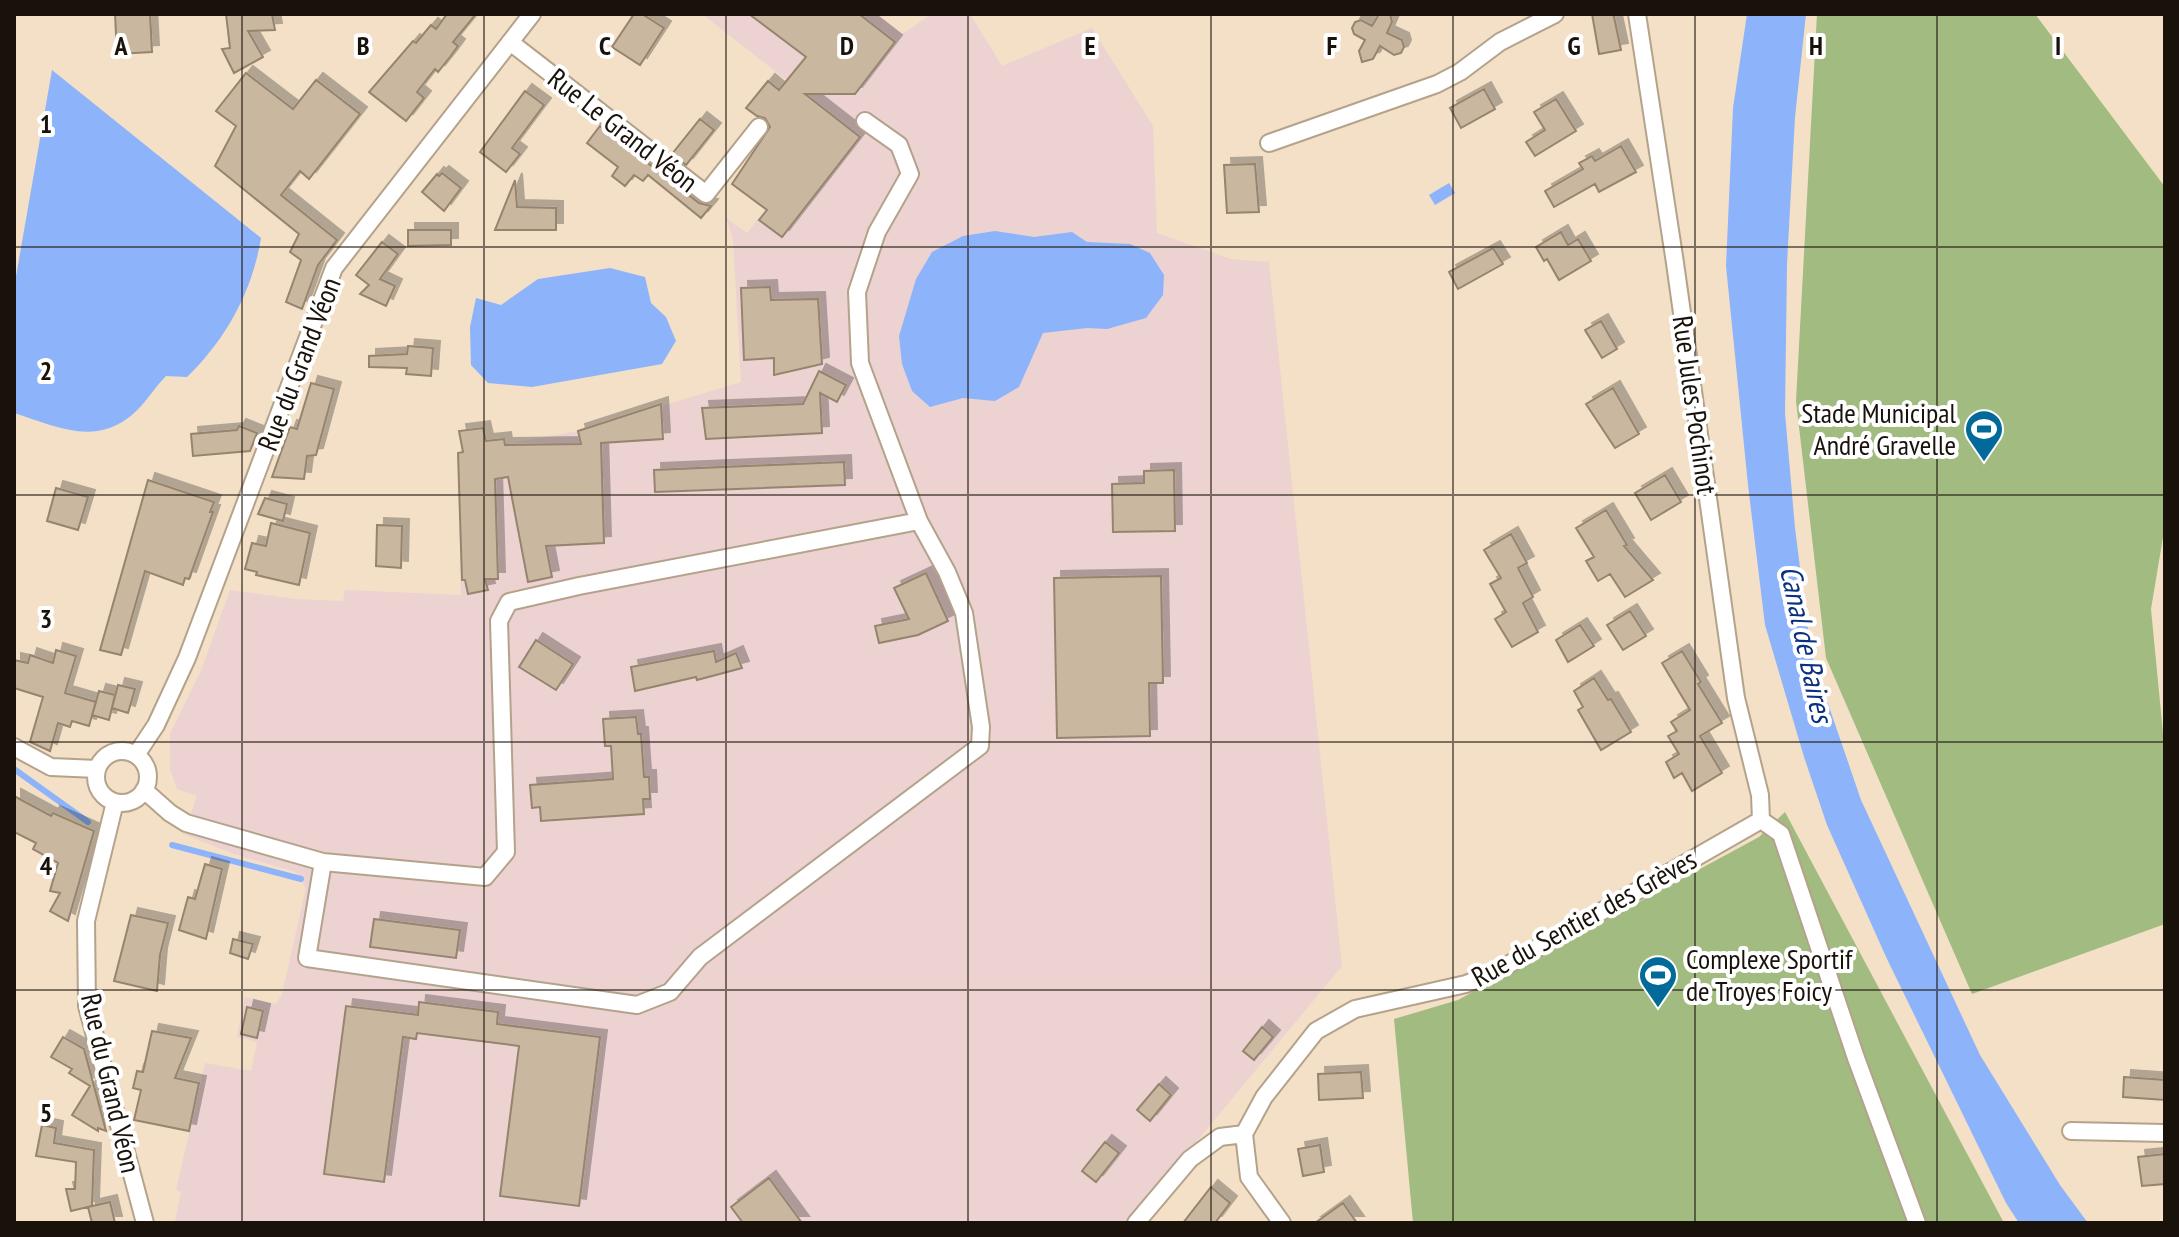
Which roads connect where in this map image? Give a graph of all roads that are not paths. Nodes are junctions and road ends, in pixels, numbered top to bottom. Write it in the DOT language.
graph roads {
  1 [pos="532,14"];
  2 [pos="1555,14"];
  3 [pos="1637,14"];
  4 [pos="510,42"];
  5 [pos="865,121"];
  6 [pos="759,127"];
  7 [pos="1269,143"];
  8 [pos="919,521"];
  9 [pos="14,747"];
  10 [pos="136,755"];
  11 [pos="97,769"];
  12 [pos="144,790"];
  13 [pos="115,802"];
  14 [pos="1761,820"];
  15 [pos="323,862"];
  16 [pos="2071,1131"];
  17 [pos="2165,1133"];
  18 [pos="1244,1134"];
  19 [pos="145,1223"];
  20 [pos="1136,1223"];
  21 [pos="1282,1223"];
  22 [pos="1917,1223"];
  1 -- 4 [label="street, Rue du Grand Véon"];
  2 -- 7 [label="street"];
  3 -- 14 [label="street, Rue Jules Pochinot"];
  4 -- 6 [label="street, Rue Le Grand Véon"];
  4 -- 10 [label="street, Rue du Grand Véon"];
  5 -- 8 [label="street"];
  8 -- 15 [label="street"];
  8 -- 15 [label="street"];
  9 -- 11 [label="street"];
  10 -- 11 [label="street"];
  10 -- 12 [label="street"];
  11 -- 13 [label="street"];
  12 -- 13 [label="street"];
  12 -- 15 [label="street"];
  13 -- 19 [label="street, Rue du Grand Véon"];
  14 -- 18 [label="street, Rue du Sentier des Grèves"];
  14 -- 22 [label="street"];
  16 -- 17 [label="street"];
  18 -- 20 [label="street"];
  18 -- 21 [label="street"];
}
